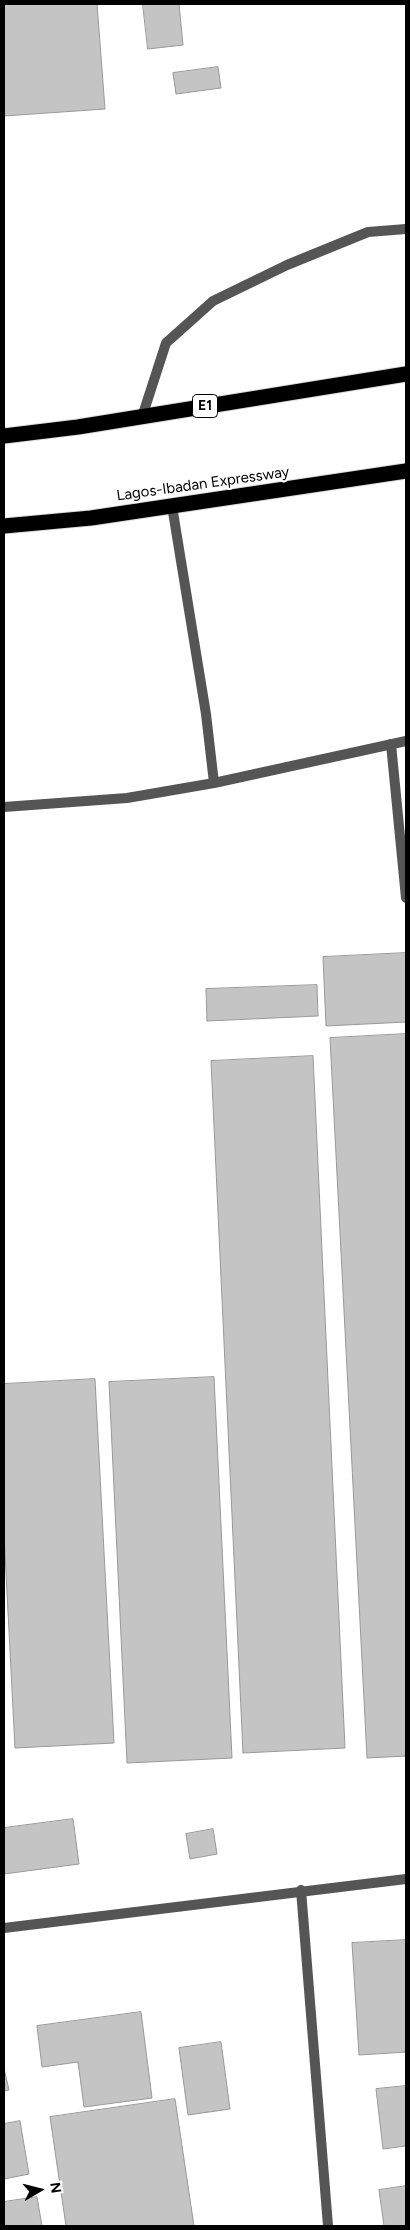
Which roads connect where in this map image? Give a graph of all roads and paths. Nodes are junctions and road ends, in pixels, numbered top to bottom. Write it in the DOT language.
graph roads {
  1 [pos="406,229"];
  2 [pos="406,374"];
  3 [pos="142,417"];
  4 [pos="4,436"];
  5 [pos="406,471"];
  6 [pos="172,506"];
  7 [pos="4,526"];
  8 [pos="406,741"];
  9 [pos="391,744"];
  10 [pos="214,783"];
  11 [pos="4,807"];
  12 [pos="406,898"];
  13 [pos="406,1879"];
  14 [pos="301,1890"];
  15 [pos="4,1928"];
  16 [pos="328,2226"];
  1 -- 3 [label="street"];
  2 -- 3 [label="highway, E1"];
  3 -- 4 [label="highway, E1"];
  5 -- 6 [label="highway, Lagos-Ibadan Expressway"];
  6 -- 7 [label="highway, Lagos-Ibadan Expressway"];
  6 -- 10 [label="street"];
  8 -- 9 [label="street"];
  9 -- 10 [label="street"];
  9 -- 12 [label="street"];
  10 -- 11 [label="street"];
  13 -- 14 [label="street"];
  14 -- 15 [label="street"];
  14 -- 16 [label="street"];
}
